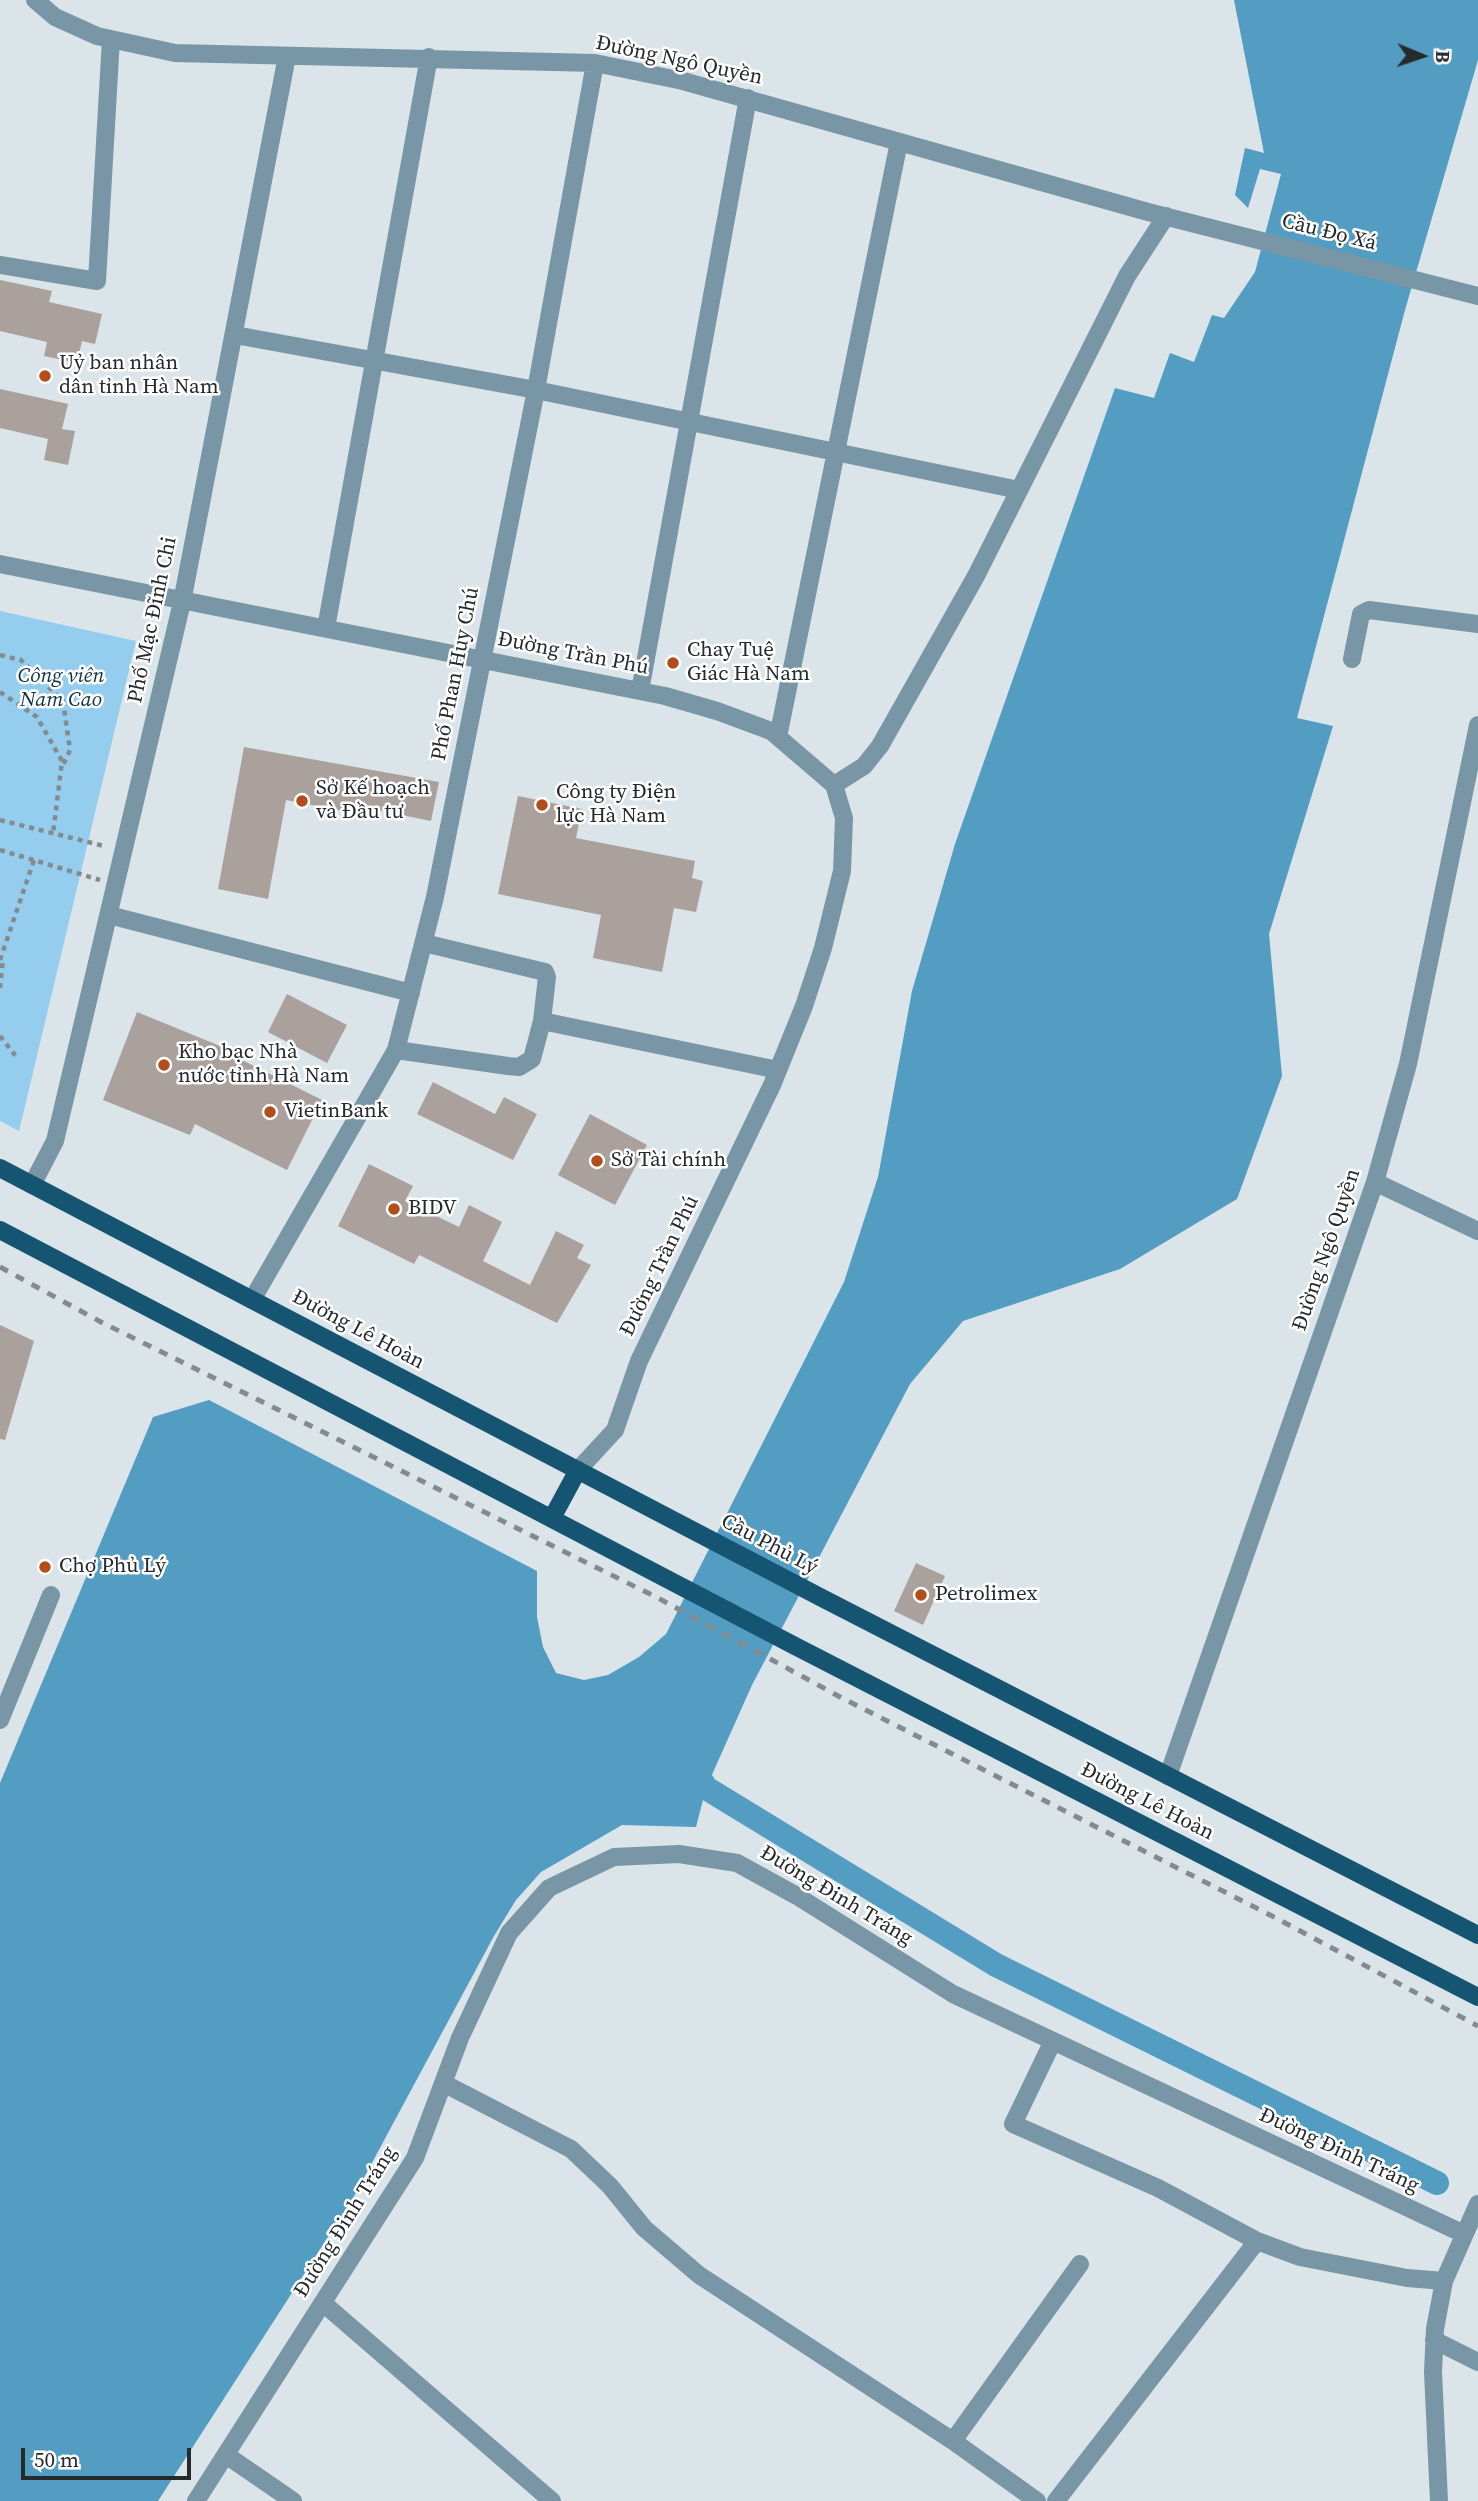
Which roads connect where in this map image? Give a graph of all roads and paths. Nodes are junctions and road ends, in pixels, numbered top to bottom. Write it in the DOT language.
graph roads {
  1 [pos="35,0"];
  2 [pos="111,38"];
  3 [pos="287,56"];
  4 [pos="429,57"];
  5 [pos="596,63"];
  6 [pos="748,98"];
  7 [pos="899,142"];
  8 [pos="1166,216"];
  9 [pos="1224,230"];
  10 [pos="0,265"];
  11 [pos="1478,296"];
  12 [pos="235,335"];
  13 [pos="374,362"];
  14 [pos="536,390"];
  15 [pos="689,424"];
  16 [pos="836,452"];
  17 [pos="1019,490"];
  18 [pos="0,564"];
  19 [pos="182,602"];
  20 [pos="1478,624"];
  21 [pos="326,628"];
  22 [pos="0,655"];
  23 [pos="482,659"];
  24 [pos="1352,659"];
  25 [pos="640,691"];
  26 [pos="0,692"];
  27 [pos="1478,725"];
  28 [pos="778,737"];
  29 [pos="61,773"];
  30 [pos="834,785"];
  31 [pos="0,820"];
  32 [pos="53,834"];
  33 [pos="0,850"];
  34 [pos="125,851"];
  35 [pos="34,860"];
  36 [pos="116,885"];
  37 [pos="109,915"];
  38 [pos="424,943"];
  39 [pos="1,959"];
  40 [pos="0,988"];
  41 [pos="411,993"];
  42 [pos="542,1021"];
  43 [pos="0,1036"];
  44 [pos="396,1050"];
  45 [pos="18,1059"];
  46 [pos="778,1070"];
  47 [pos="0,1168"];
  48 [pos="1375,1182"];
  49 [pos="32,1185"];
  50 [pos="0,1230"];
  51 [pos="1478,1231"];
  52 [pos="252,1300"];
  53 [pos="578,1470"];
  54 [pos="552,1518"];
  55 [pos="695,1532"];
  56 [pos="51,1595"];
  57 [pos="822,1598"];
  58 [pos="0,1720"];
  59 [pos="1168,1776"];
  60 [pos="1478,1936"];
  61 [pos="1478,1997"];
  62 [pos="1053,2041"];
  63 [pos="443,2082"];
  64 [pos="1478,2204"];
  65 [pos="1464,2234"];
  66 [pos="1257,2241"];
  67 [pos="1080,2264"];
  68 [pos="1444,2281"];
  69 [pos="323,2303"];
  70 [pos="1434,2340"];
  71 [pos="1478,2362"];
  72 [pos="953,2441"];
  73 [pos="226,2455"];
  74 [pos="196,2501"];
  75 [pos="293,2501"];
  76 [pos="552,2501"];
  77 [pos="1037,2501"];
  78 [pos="1056,2501"];
  79 [pos="1440,2501"];
  1 -- 2 [label="street, Đường Ngô Quyền"];
  2 -- 3 [label="street, Đường Ngô Quyền"];
  2 -- 10 [label="street"];
  3 -- 4 [label="street, Đường Ngô Quyền"];
  3 -- 12 [label="street, Phố Mạc Đĩnh Chi"];
  4 -- 5 [label="street, Đường Ngô Quyền"];
  4 -- 13 [label="street"];
  5 -- 6 [label="street, Đường Ngô Quyền"];
  5 -- 14 [label="street, Phố Phan Huy Chú"];
  6 -- 7 [label="street, Đường Ngô Quyền"];
  6 -- 15 [label="street"];
  7 -- 8 [label="street, Đường Ngô Quyền"];
  7 -- 16 [label="street"];
  8 -- 9 [label="street, Đường Ngô Quyền"];
  8 -- 17 [label="street"];
  9 -- 11 [label="street, Cầu Đọ Xá"];
  12 -- 13 [label="street"];
  12 -- 19 [label="street, Phố Mạc Đĩnh Chi"];
  13 -- 14 [label="street"];
  13 -- 21 [label="street"];
  14 -- 15 [label="street"];
  14 -- 23 [label="street, Phố Phan Huy Chú"];
  15 -- 16 [label="street"];
  15 -- 25 [label="street"];
  16 -- 17 [label="street"];
  16 -- 28 [label="street"];
  17 -- 30 [label="street"];
  18 -- 19 [label="street, Đường Trần Phú"];
  19 -- 21 [label="street, Đường Trần Phú"];
  19 -- 34 [label="street, Phố Mạc Đĩnh Chi"];
  20 -- 24 [label="street"];
  21 -- 23 [label="street, Đường Trần Phú"];
  22 -- 29 [label="path"];
  23 -- 25 [label="street, Đường Trần Phú"];
  23 -- 38 [label="street, Phố Phan Huy Chú"];
  25 -- 28 [label="street, Đường Trần Phú"];
  26 -- 29 [label="path"];
  27 -- 48 [label="street, Đường Ngô Quyền"];
  28 -- 30 [label="street, Đường Trần Phú"];
  29 -- 32 [label="path"];
  30 -- 46 [label="street, Đường Trần Phú"];
  31 -- 32 [label="path"];
  32 -- 34 [label="path"];
  33 -- 35 [label="path"];
  34 -- 36 [label="street, Phố Mạc Đĩnh Chi"];
  35 -- 36 [label="path"];
  35 -- 39 [label="path"];
  36 -- 37 [label="street, Phố Mạc Đĩnh Chi"];
  37 -- 41 [label="street"];
  37 -- 49 [label="street, Phố Mạc Đĩnh Chi"];
  38 -- 41 [label="street, Phố Phan Huy Chú"];
  38 -- 42 [label="street"];
  39 -- 40 [label="path"];
  41 -- 44 [label="street, Phố Phan Huy Chú"];
  42 -- 44 [label="street"];
  42 -- 46 [label="street"];
  43 -- 45 [label="path"];
  44 -- 52 [label="street, Phố Phan Huy Chú"];
  46 -- 53 [label="street, Đường Trần Phú"];
  47 -- 49 [label="main road, Đường Lê Hoàn"];
  48 -- 51 [label="street"];
  48 -- 59 [label="street, Đường Ngô Quyền"];
  49 -- 52 [label="main road, Đường Lê Hoàn"];
  50 -- 54 [label="main road"];
  52 -- 53 [label="main road, Đường Lê Hoàn"];
  53 -- 54 [label="main road"];
  53 -- 55 [label="main road, Đường Lê Hoàn"];
  54 -- 61 [label="main road, Đường Lê Hoàn"];
  55 -- 57 [label="main road, Cầu Phủ Lý"];
  56 -- 58 [label="street"];
  57 -- 59 [label="main road, Đường Lê Hoàn"];
  59 -- 60 [label="main road, Đường Lê Hoàn"];
  62 -- 63 [label="street, Đường Đinh Tráng"];
  62 -- 65 [label="street, Đường Đinh Tráng"];
  62 -- 66 [label="street"];
  63 -- 69 [label="street, Đường Đinh Tráng"];
  63 -- 72 [label="street"];
  64 -- 65 [label="street"];
  65 -- 68 [label="street"];
  66 -- 68 [label="street"];
  66 -- 78 [label="street"];
  67 -- 72 [label="street"];
  68 -- 70 [label="street"];
  69 -- 73 [label="street, Đường Đinh Tráng"];
  69 -- 76 [label="street"];
  70 -- 71 [label="street"];
  70 -- 79 [label="street"];
  72 -- 77 [label="street"];
  73 -- 74 [label="street, Đường Đinh Tráng"];
  73 -- 75 [label="street"];
}
